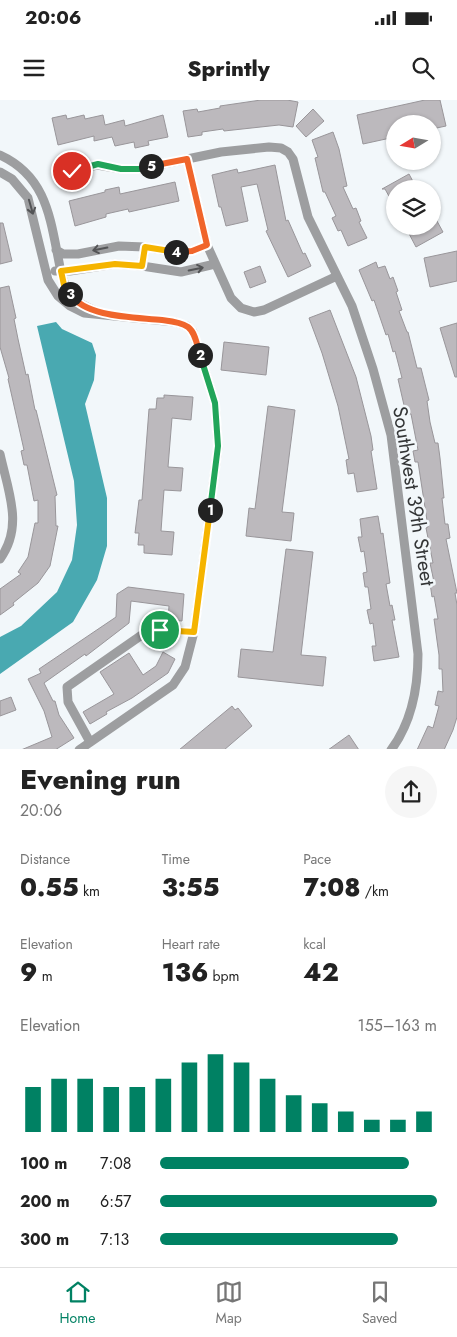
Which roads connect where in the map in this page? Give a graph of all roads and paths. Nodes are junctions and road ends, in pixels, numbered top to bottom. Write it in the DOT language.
graph roads {
  1 [pos="0,155"];
  2 [pos="187,159"];
  3 [pos="72,171"];
  4 [pos="0,172"];
  5 [pos="207,245"];
  6 [pos="145,247"];
  7 [pos="56,250"];
  8 [pos="215,264"];
  9 [pos="142,266"];
  10 [pos="46,271"];
  11 [pos="61,271"];
  12 [pos="337,276"];
  13 [pos="104,314"];
  14 [pos="0,454"];
  15 [pos="0,559"];
  16 [pos="194,632"];
  17 [pos="90,742"];
  18 [pos="80,749"];
  19 [pos="392,749"];
  1 -- 7 [label="street"];
  2 -- 3 [label="street"];
  2 -- 5 [label="street"];
  2 -- 12 [label="street, Southwest 39th Street"];
  4 -- 10 [label="street, one-way"];
  5 -- 6 [label="street"];
  5 -- 8 [label="street"];
  6 -- 7 [label="street, one-way"];
  6 -- 9 [label="street"];
  7 -- 11 [label="street"];
  9 -- 8 [label="street, one-way"];
  8 -- 12 [label="street"];
  9 -- 11 [label="street"];
  10 -- 11 [label="street"];
  10 -- 13 [label="street"];
  11 -- 13 [label="street"];
  12 -- 19 [label="street, Southwest 39th Street"];
  13 -- 16 [label="street"];
  14 -- 15 [label="street"];
  16 -- 17 [label="street"];
  16 -- 17 [label="street"];
  17 -- 18 [label="street"];
}
